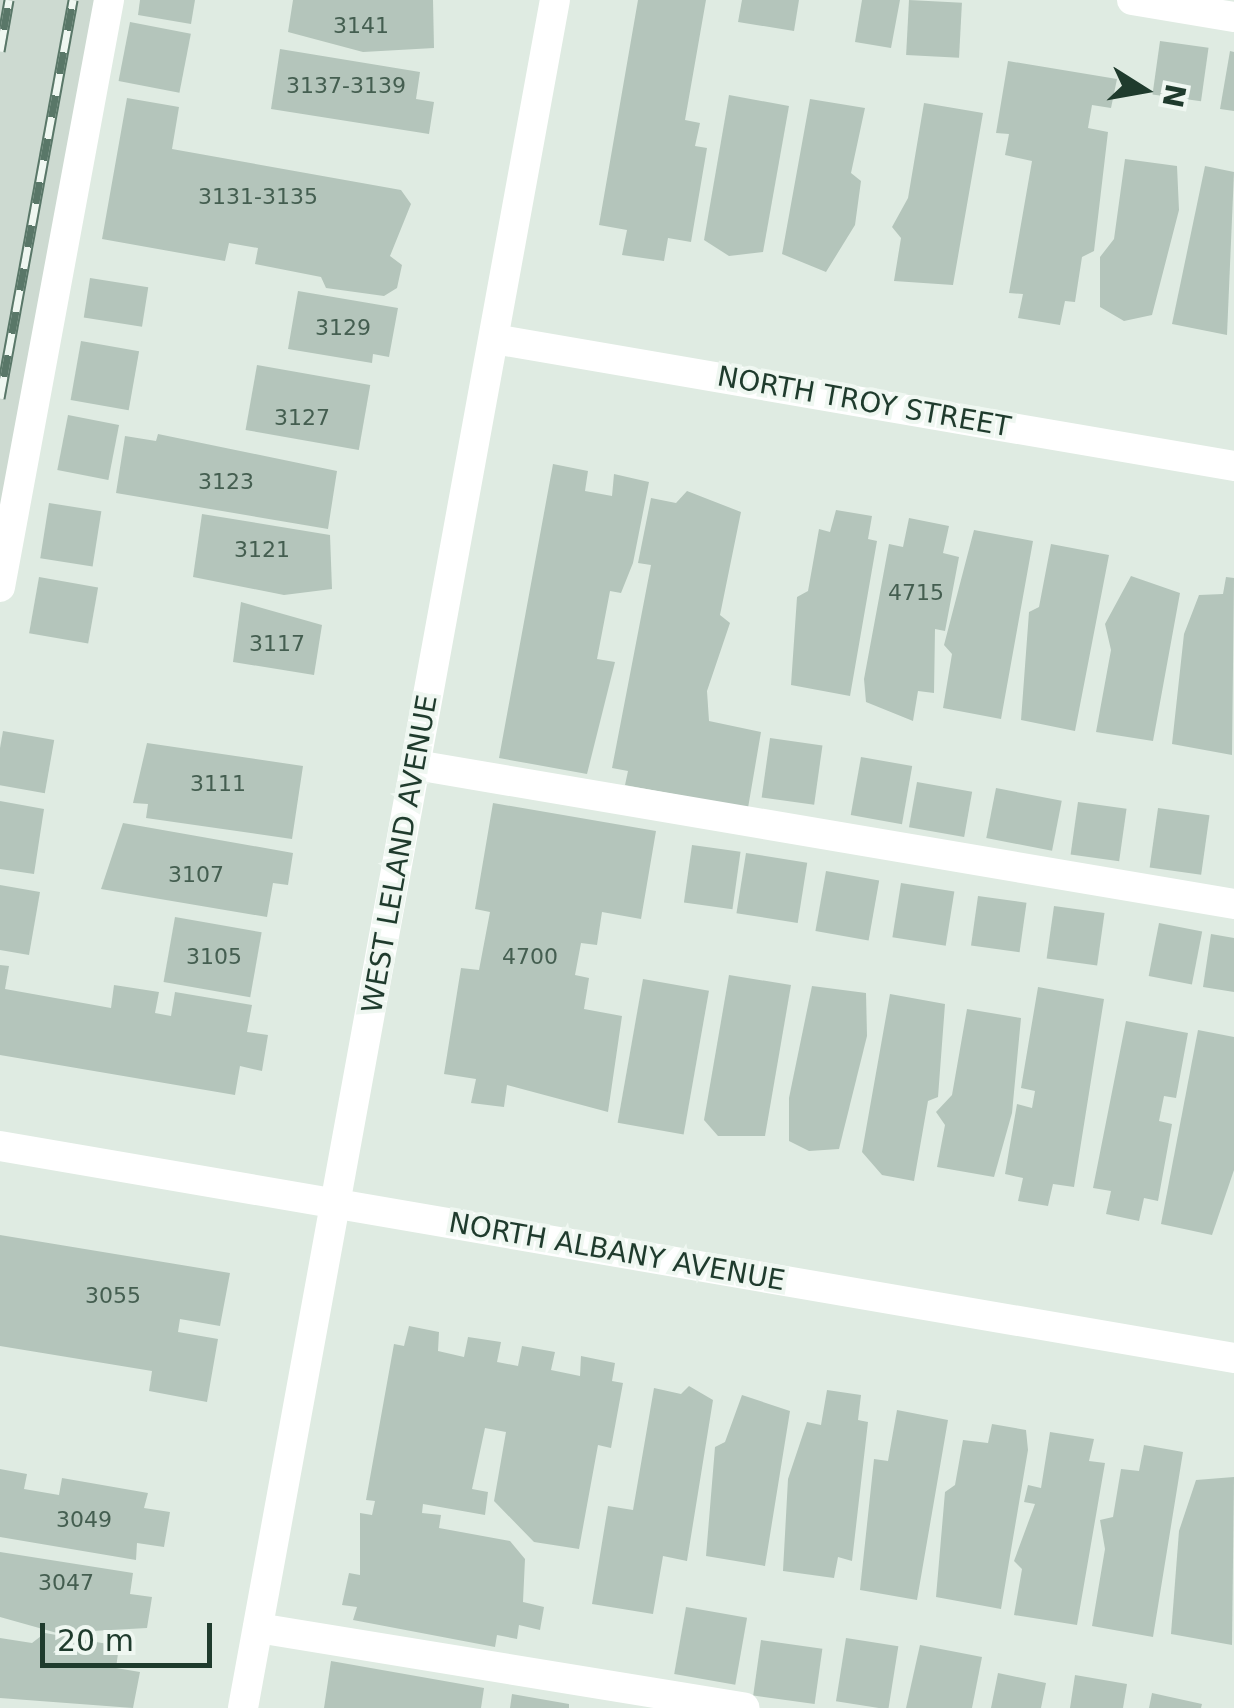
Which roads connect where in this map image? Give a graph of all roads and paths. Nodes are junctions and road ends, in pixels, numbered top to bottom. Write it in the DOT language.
graph roads {
  1 [pos="109,0"];
  2 [pos="555,0"];
  3 [pos="1132,0"];
  4 [pos="1234,17"];
  5 [pos="494,338"];
  6 [pos="1234,466"];
  7 [pos="0,587"];
  8 [pos="416,765"];
  9 [pos="1234,904"];
  10 [pos="0,1146"];
  11 [pos="336,1204"];
  12 [pos="1234,1358"];
  13 [pos="258,1628"];
  14 [pos="244,1708"];
  15 [pos="744,1708"];
  1 -- 7 [label="street"];
  2 -- 5 [label="street, WEST LELAND AVENUE"];
  3 -- 4 [label="street"];
  5 -- 6 [label="street, NORTH TROY STREET"];
  5 -- 8 [label="street, WEST LELAND AVENUE"];
  8 -- 9 [label="street"];
  8 -- 11 [label="street, WEST LELAND AVENUE"];
  10 -- 11 [label="street, NORTH ALBANY AVENUE"];
  11 -- 12 [label="street, NORTH ALBANY AVENUE"];
  11 -- 13 [label="street, WEST LELAND AVENUE"];
  13 -- 14 [label="street, WEST LELAND AVENUE"];
  13 -- 15 [label="street"];
}
